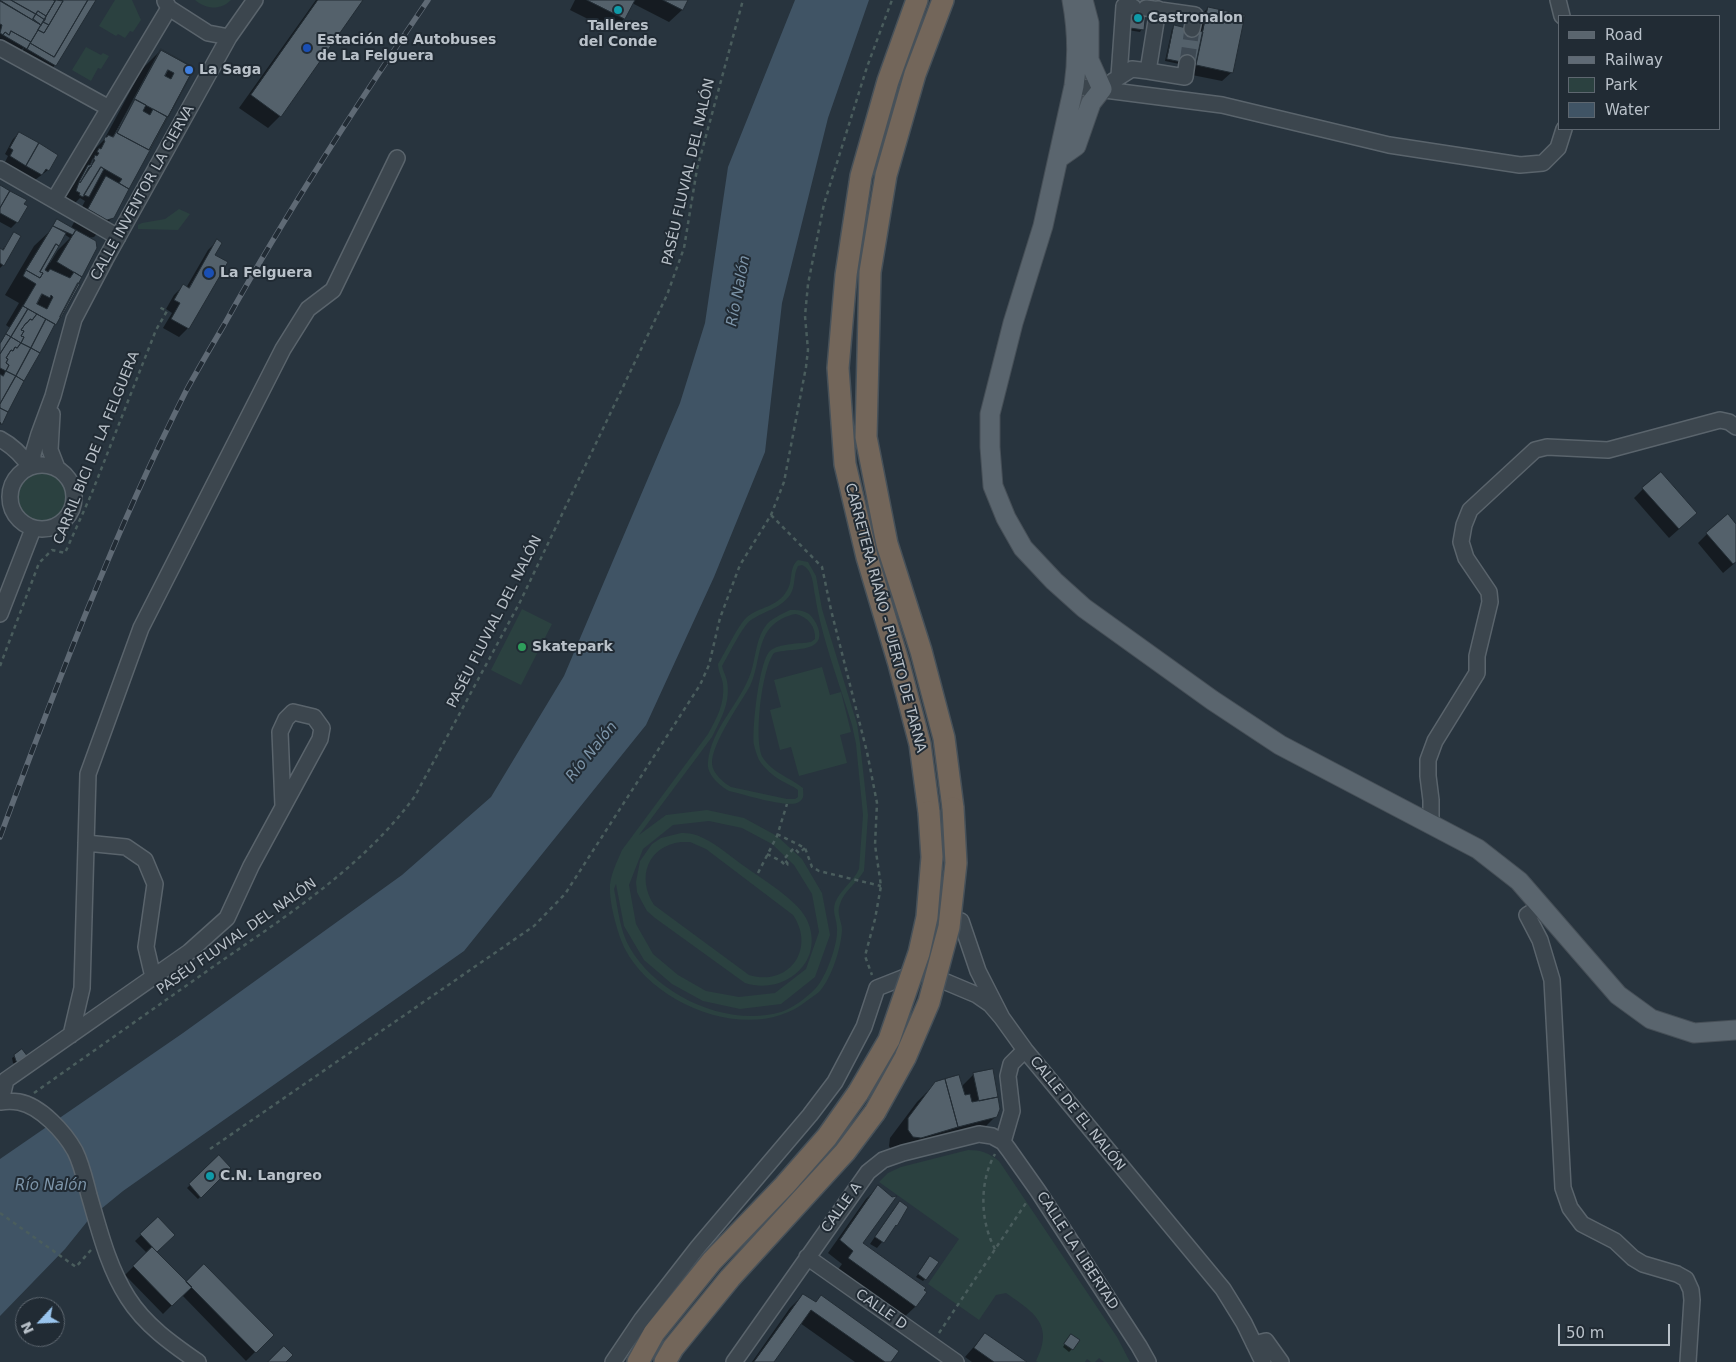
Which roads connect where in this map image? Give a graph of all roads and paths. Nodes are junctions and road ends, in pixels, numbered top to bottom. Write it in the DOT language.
graph roads {
  1 [pos="255,0"];
  2 [pos="743,0"];
  3 [pos="892,0"];
  4 [pos="917,0"];
  5 [pos="943,0"];
  6 [pos="1072,0"];
  7 [pos="1084,0"];
  8 [pos="1558,0"];
  9 [pos="167,4"];
  10 [pos="1146,8"];
  11 [pos="1562,15"];
  12 [pos="1192,29"];
  13 [pos="229,37"];
  14 [pos="0,48"];
  15 [pos="1187,63"];
  16 [pos="1148,71"];
  17 [pos="1119,76"];
  18 [pos="1074,86"];
  19 [pos="1102,89"];
  20 [pos="109,108"];
  21 [pos="1564,130"];
  22 [pos="397,158"];
  23 [pos="1059,158"];
  24 [pos="0,168"];
  25 [pos="54,200"];
  26 [pos="118,237"];
  27 [pos="159,307"];
  28 [pos="53,396"];
  29 [pos="1736,427"];
  30 [pos="39,434"];
  31 [pos="4,441"];
  32 [pos="32,466"];
  33 [pos="57,468"];
  34 [pos="6,513"];
  35 [pos="771,515"];
  36 [pos="33,529"];
  37 [pos="0,614"];
  38 [pos="0,666"];
  39 [pos="786,804"];
  40 [pos="283,806"];
  41 [pos="1431,825"];
  42 [pos="777,834"];
  43 [pos="86,843"];
  44 [pos="806,848"];
  45 [pos="768,854"];
  46 [pos="758,873"];
  47 [pos="881,886"];
  48 [pos="1540,906"];
  49 [pos="961,921"];
  50 [pos="153,977"];
  51 [pos="877,988"];
  52 [pos="1002,1018"];
  53 [pos="1736,1030"];
  54 [pos="71,1035"];
  55 [pos="1025,1050"];
  56 [pos="35,1092"];
  57 [pos="1,1102"];
  58 [pos="1002,1142"];
  59 [pos="210,1149"];
  60 [pos="1038,1191"];
  61 [pos="0,1213"];
  62 [pos="100,1232"];
  63 [pos="995,1249"];
  64 [pos="807,1258"];
  65 [pos="1254,1344"];
  66 [pos="931,1345"];
  67 [pos="198,1362"];
  68 [pos="613,1362"];
  69 [pos="638,1362"];
  70 [pos="665,1362"];
  71 [pos="734,1362"];
  72 [pos="956,1362"];
  73 [pos="1148,1362"];
  74 [pos="1262,1362"];
  75 [pos="1281,1362"];
  76 [pos="1688,1362"];
  1 -- 13 [label="street, CALLE INVENTOR LA CIERVA"];
  2 -- 56 [label="path, PASÉU FLUVIAL DEL NALÓN"];
  3 -- 35 [label="path"];
  4 -- 69 [label="highway, CARRETERA RIAÑO - PUERTO DE TARNA, bridge"];
  5 -- 70 [label="highway, CARRETERA RIAÑO - PUERTO DE TARNA, bridge"];
  6 -- 18 [label="main road"];
  7 -- 19 [label="main road"];
  8 -- 11 [label="street"];
  9 -- 13 [label="street"];
  9 -- 20 [label="street"];
  10 -- 12 [label="street"];
  10 -- 16 [label="street"];
  10 -- 17 [label="street"];
  13 -- 26 [label="street, CALLE INVENTOR LA CIERVA"];
  14 -- 20 [label="street"];
  15 -- 16 [label="street"];
  16 -- 17 [label="street"];
  17 -- 19 [label="street"];
  18 -- 19 [label="street"];
  18 -- 23 [label="main road"];
  19 -- 21 [label="street"];
  19 -- 23 [label="main road"];
  20 -- 25 [label="street"];
  22 -- 43 [label="street"];
  23 -- 41 [label="main road"];
  24 -- 25 [label="street"];
  25 -- 26 [label="street"];
  26 -- 28 [label="street, CALLE INVENTOR LA CIERVA"];
  27 -- 38 [label="path, CARRIL BICI DE LA FELGUERA"];
  28 -- 30 [label="street, CALLE INVENTOR LA CIERVA"];
  28 -- 33 [label="street, CALLE INVENTOR LA CIERVA"];
  29 -- 41 [label="street"];
  30 -- 31 [label="street"];
  30 -- 32 [label="street, CALLE INVENTOR LA CIERVA"];
  31 -- 32 [label="street"];
  32 -- 33 [label="street"];
  32 -- 34 [label="street"];
  33 -- 36 [label="street"];
  34 -- 36 [label="street"];
  35 -- 47 [label="path"];
  35 -- 59 [label="path"];
  36 -- 37 [label="street"];
  39 -- 42 [label="path"];
  40 -- 40 [label="street"];
  40 -- 50 [label="street"];
  41 -- 48 [label="main road"];
  42 -- 44 [label="path"];
  42 -- 45 [label="path"];
  43 -- 50 [label="street"];
  43 -- 54 [label="street"];
  44 -- 45 [label="path"];
  44 -- 47 [label="path"];
  45 -- 46 [label="path"];
  47 -- 51 [label="path"];
  48 -- 53 [label="main road"];
  48 -- 76 [label="street"];
  49 -- 52 [label="street, CALLE DE EL NALÓN"];
  50 -- 54 [label="street"];
  51 -- 52 [label="street"];
  51 -- 68 [label="street"];
  52 -- 55 [label="street, CALLE DE EL NALÓN"];
  54 -- 57 [label="street"];
  55 -- 58 [label="street"];
  55 -- 65 [label="street, CALLE DE EL NALÓN"];
  57 -- 62 [label="street"];
  58 -- 60 [label="street, CALLE LA LIBERTAD"];
  58 -- 63 [label="path"];
  58 -- 64 [label="street, CALLE A"];
  60 -- 63 [label="path"];
  60 -- 73 [label="street, CALLE LA LIBERTAD"];
  61 -- 62 [label="path"];
  62 -- 67 [label="street"];
  63 -- 66 [label="path"];
  64 -- 66 [label="street, CALLE D"];
  64 -- 71 [label="street, CALLE A"];
  65 -- 74 [label="street, CALLE DE EL NALÓN"];
  65 -- 75 [label="street"];
  66 -- 72 [label="street, CALLE D"];
}
